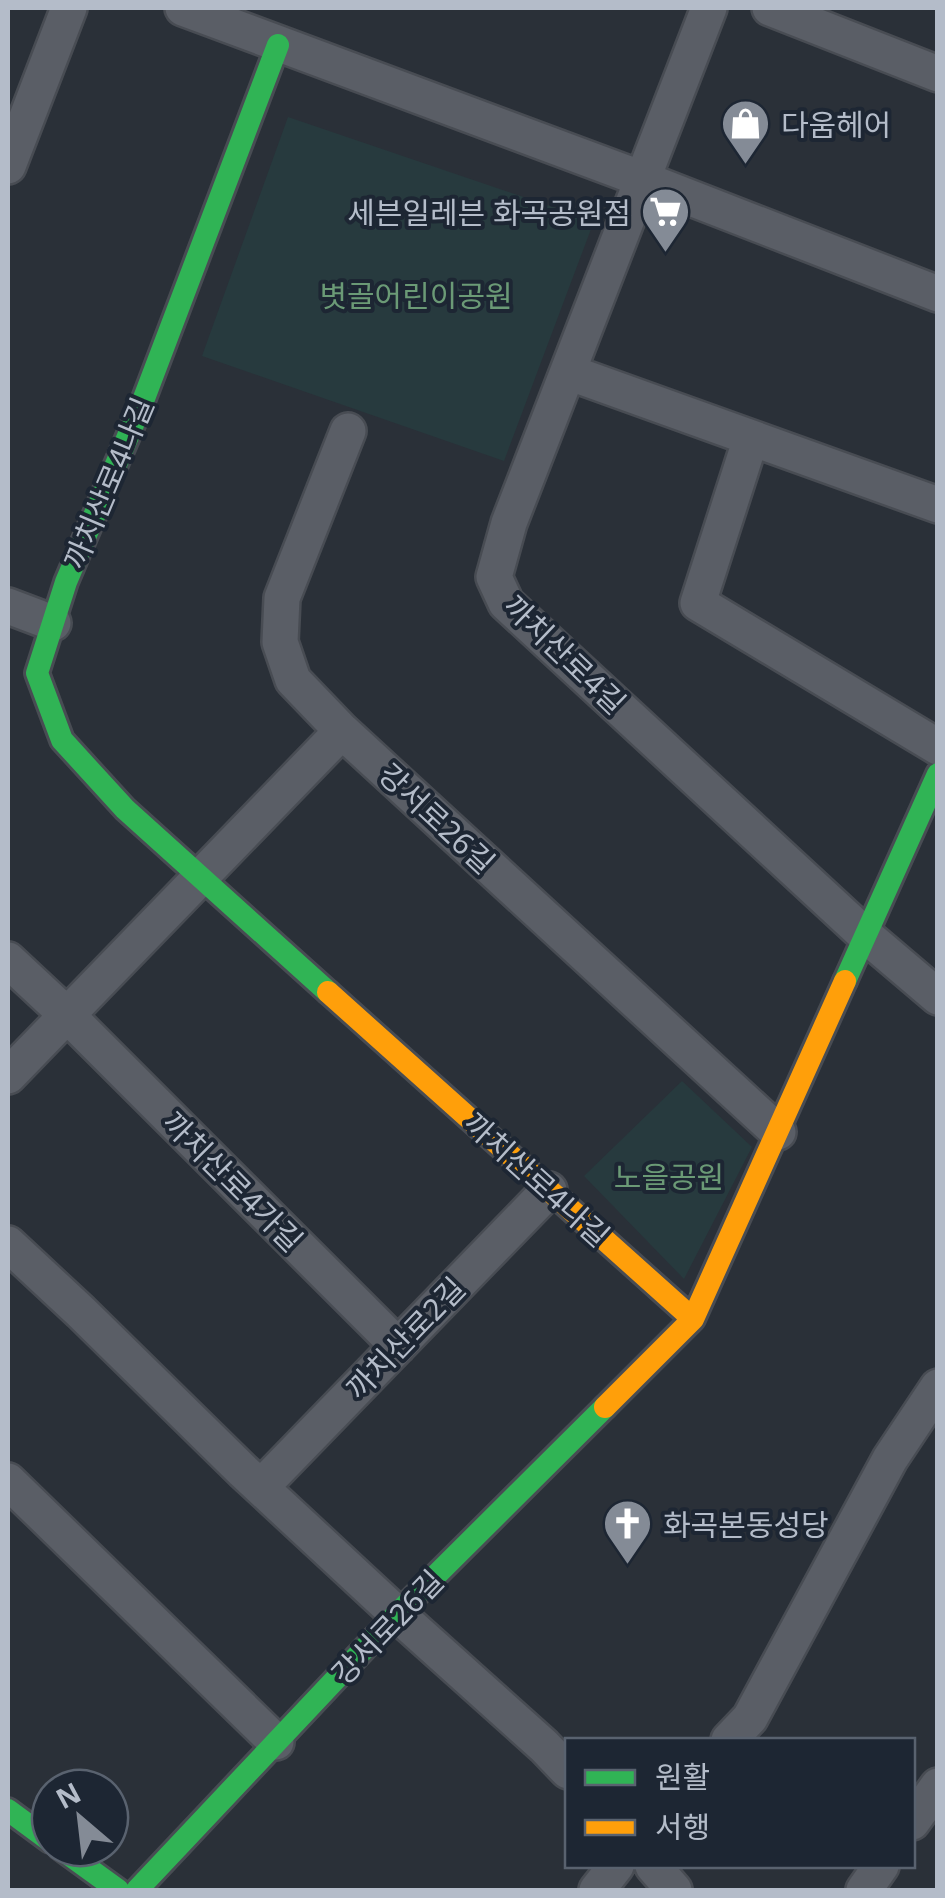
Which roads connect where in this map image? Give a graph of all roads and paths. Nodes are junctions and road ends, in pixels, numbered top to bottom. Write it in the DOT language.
graph roads {
  1 [pos="69,8"];
  2 [pos="182,8"];
  3 [pos="709,8"];
  4 [pos="770,8"];
  5 [pos="278,45"];
  6 [pos="938,74"];
  7 [pos="8,166"];
  8 [pos="642,179"];
  9 [pos="938,294"];
  10 [pos="568,372"];
  11 [pos="348,431"];
  12 [pos="751,438"];
  13 [pos="938,506"];
  14 [pos="8,606"];
  15 [pos="53,623"];
  16 [pos="342,732"];
  17 [pos="938,747"];
  18 [pos="938,774"];
  19 [pos="202,878"];
  20 [pos="865,935"];
  21 [pos="8,960"];
  22 [pos="938,997"];
  23 [pos="68,1016"];
  24 [pos="8,1076"];
  25 [pos="778,1132"];
  26 [pos="549,1190"];
  27 [pos="8,1244"];
  28 [pos="693,1319"];
  29 [pos="398,1346"];
  30 [pos="938,1387"];
  31 [pos="8,1481"];
  32 [pos="260,1487"];
  33 [pos="397,1614"];
  34 [pos="731,1738"];
  35 [pos="276,1742"];
  36 [pos="565,1768"];
  37 [pos="938,1786"];
  38 [pos="8,1810"];
  39 [pos="915,1818"];
  40 [pos="30,1826"];
  41 [pos="88,1868"];
  42 [pos="614,1868"];
  43 [pos="654,1868"];
  44 [pos="880,1868"];
  45 [pos="118,1890"];
  46 [pos="137,1890"];
  47 [pos="597,1890"];
  48 [pos="674,1890"];
  49 [pos="864,1890"];
  1 -- 7 [label="street"];
  2 -- 5 [label="street"];
  3 -- 8 [label="street, 까치산로4길"];
  4 -- 6 [label="street"];
  5 -- 8 [label="street"];
  5 -- 15 [label="street, 까치산로4나길"];
  8 -- 9 [label="street"];
  8 -- 10 [label="street, 까치산로4길"];
  10 -- 12 [label="street"];
  10 -- 20 [label="street, 까치산로4길"];
  11 -- 16 [label="street, 강서로26길"];
  12 -- 13 [label="street"];
  12 -- 17 [label="street"];
  14 -- 15 [label="street"];
  15 -- 19 [label="street, 까치산로4나길"];
  16 -- 19 [label="street"];
  16 -- 25 [label="street, 강서로26길"];
  18 -- 20 [label="street, 강서로26길"];
  19 -- 23 [label="street"];
  19 -- 26 [label="street, 까치산로4나길"];
  20 -- 22 [label="street"];
  20 -- 25 [label="street, 강서로26길"];
  21 -- 23 [label="street, 까치산로4가길"];
  23 -- 24 [label="street"];
  23 -- 29 [label="street, 까치산로4가길"];
  25 -- 28 [label="street, 강서로26길"];
  26 -- 28 [label="street, 까치산로4나길"];
  26 -- 29 [label="street, 까치산로2길"];
  27 -- 32 [label="street"];
  28 -- 33 [label="street, 강서로26길"];
  29 -- 32 [label="street, 까치산로2길"];
  30 -- 34 [label="street"];
  31 -- 35 [label="street"];
  32 -- 33 [label="street"];
  33 -- 35 [label="street, 강서로26길"];
  33 -- 36 [label="street"];
  35 -- 46 [label="street, 강서로26길"];
  37 -- 39 [label="street"];
  38 -- 40 [label="street"];
  41 -- 45 [label="street"];
  42 -- 47 [label="street"];
  43 -- 48 [label="street"];
  44 -- 49 [label="street"];
}
